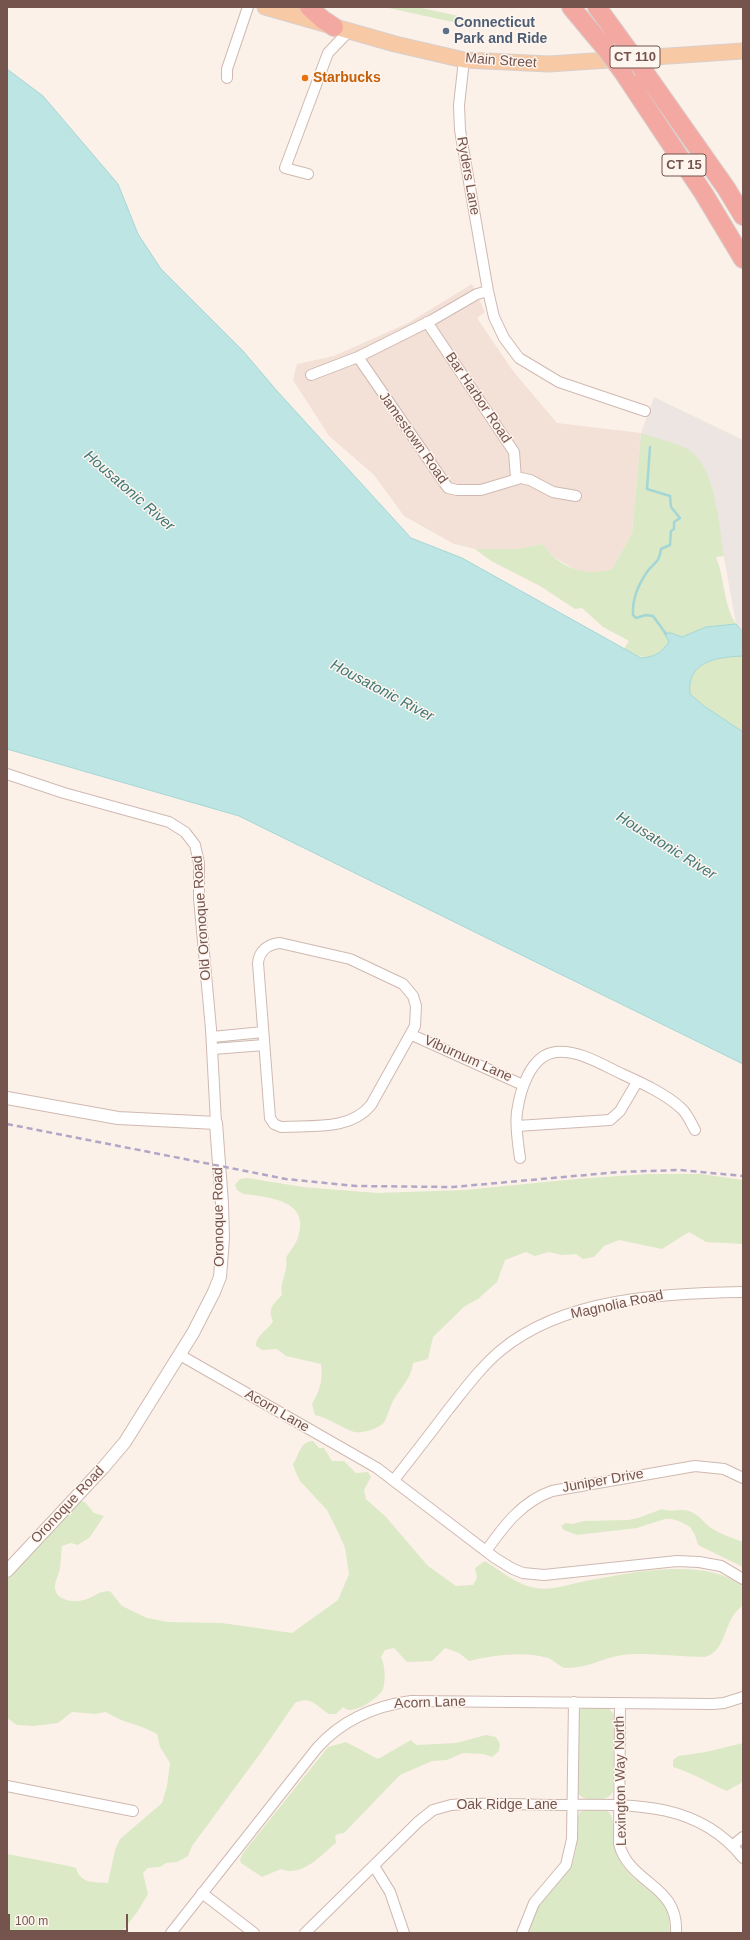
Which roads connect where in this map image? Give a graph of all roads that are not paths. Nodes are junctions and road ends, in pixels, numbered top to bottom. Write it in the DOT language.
graph roads {
  1 [pos="248,7"];
  2 [pos="265,7"];
  3 [pos="309,7"];
  4 [pos="571,7"];
  5 [pos="576,7"];
  6 [pos="598,7"];
  7 [pos="341,29"];
  8 [pos="606,49"];
  9 [pos="743,51"];
  10 [pos="464,60"];
  11 [pos="227,78"];
  12 [pos="663,98"];
  13 [pos="308,174"];
  14 [pos="743,194"];
  15 [pos="743,216"];
  16 [pos="743,260"];
  17 [pos="488,291"];
  18 [pos="427,322"];
  19 [pos="358,357"];
  20 [pos="311,375"];
  21 [pos="645,411"];
  22 [pos="516,479"];
  23 [pos="576,496"];
  24 [pos="7,774"];
  25 [pos="263,1032"];
  26 [pos="412,1035"];
  27 [pos="212,1037"];
  28 [pos="264,1045"];
  29 [pos="213,1049"];
  30 [pos="637,1082"];
  31 [pos="523,1084"];
  32 [pos="7,1098"];
  33 [pos="216,1123"];
  34 [pos="517,1126"];
  35 [pos="695,1130"];
  36 [pos="520,1158"];
  37 [pos="743,1292"];
  38 [pos="180,1355"];
  39 [pos="743,1478"];
  40 [pos="394,1480"];
  41 [pos="486,1551"];
  42 [pos="7,1571"];
  43 [pos="743,1579"];
  44 [pos="743,1697"];
  45 [pos="574,1702"];
  46 [pos="620,1703"];
  47 [pos="7,1786"];
  48 [pos="573,1805"];
  49 [pos="618,1805"];
  50 [pos="132,1811"];
  51 [pos="743,1837"];
  52 [pos="732,1846"];
  53 [pos="743,1858"];
  54 [pos="374,1866"];
  55 [pos="202,1893"];
  56 [pos="171,1933"];
  57 [pos="254,1933"];
  58 [pos="305,1933"];
  59 [pos="404,1933"];
  60 [pos="522,1933"];
  61 [pos="676,1933"];
  1 -- 11 [label="street"];
  2 -- 7 [label="main road, Main Street / CT 110"];
  3 -- 7 [label="highway"];
  4 -- 8 [label="highway"];
  5 -- 8 [label="highway, CT 15"];
  6 -- 12 [label="highway, CT 15, bridge"];
  7 -- 10 [label="main road, Main Street / CT 110"];
  7 -- 13 [label="street"];
  8 -- 16 [label="highway, CT 15, bridge"];
  9 -- 10 [label="main road, Main Street / CT 110"];
  10 -- 17 [label="street, Ryders Lane"];
  12 -- 14 [label="highway"];
  12 -- 15 [label="highway, CT 15"];
  17 -- 18 [label="street"];
  17 -- 21 [label="street, Ryders Lane"];
  18 -- 19 [label="street"];
  18 -- 22 [label="street, Bar Harbor Road"];
  19 -- 20 [label="street"];
  19 -- 22 [label="street, Jamestown Road"];
  22 -- 23 [label="street, Jamestown Road"];
  24 -- 27 [label="street, Old Oronoque Road"];
  25 -- 26 [label="street"];
  25 -- 27 [label="street"];
  25 -- 28 [label="street"];
  26 -- 28 [label="street"];
  26 -- 31 [label="street, Viburnum Lane"];
  27 -- 29 [label="street, Old Oronoque Road"];
  28 -- 29 [label="street"];
  29 -- 33 [label="street, Old Oronoque Road"];
  30 -- 31 [label="street"];
  30 -- 34 [label="street"];
  30 -- 35 [label="street"];
  31 -- 34 [label="street"];
  32 -- 33 [label="street"];
  33 -- 38 [label="street, Oronoque Road"];
  34 -- 36 [label="street"];
  37 -- 40 [label="street, Magnolia Road"];
  38 -- 40 [label="street, Acorn Lane"];
  38 -- 42 [label="street, Oronoque Road"];
  39 -- 41 [label="street, Juniper Drive"];
  40 -- 41 [label="street, Acorn Lane"];
  41 -- 43 [label="street, Acorn Lane"];
  44 -- 46 [label="street, Acorn Lane"];
  45 -- 46 [label="street, Acorn Lane"];
  45 -- 48 [label="street"];
  45 -- 55 [label="street, Acorn Lane"];
  46 -- 49 [label="street, Lexington Way North"];
  47 -- 50 [label="street"];
  48 -- 49 [label="street, Oak Ridge Lane"];
  48 -- 54 [label="street, Oak Ridge Lane"];
  48 -- 60 [label="street"];
  49 -- 52 [label="street, Oak Ridge Lane"];
  49 -- 61 [label="street, Lexington Way North"];
  51 -- 52 [label="street"];
  52 -- 53 [label="street, Oak Ridge Lane"];
  54 -- 58 [label="street, Oak Ridge Lane"];
  54 -- 59 [label="street"];
  55 -- 56 [label="street, Acorn Lane"];
  55 -- 57 [label="street"];
}
